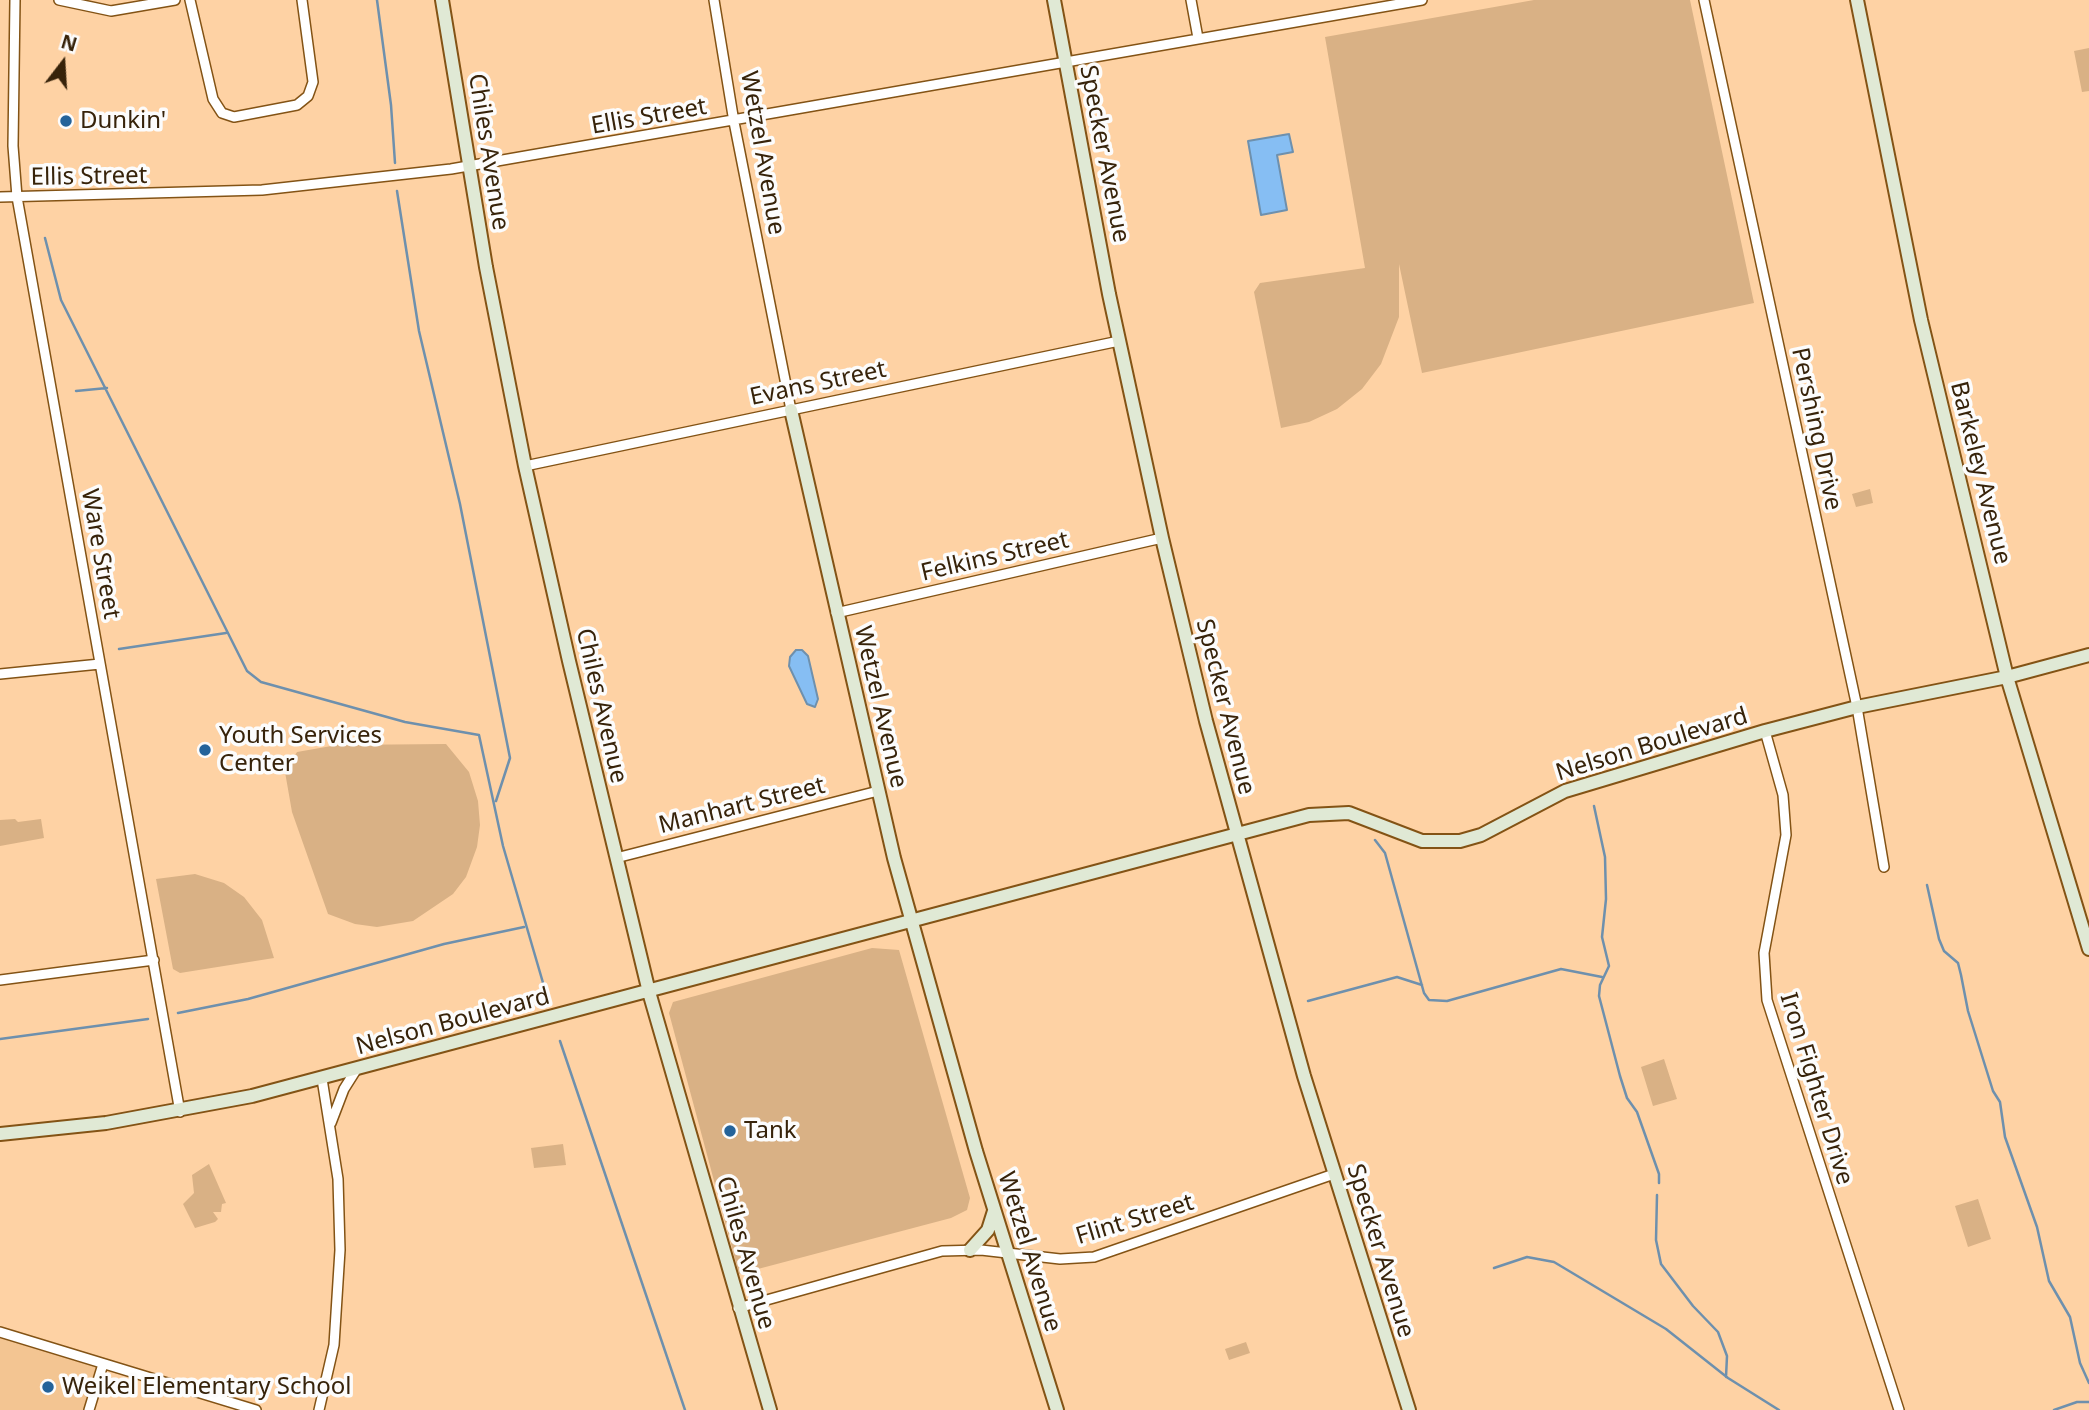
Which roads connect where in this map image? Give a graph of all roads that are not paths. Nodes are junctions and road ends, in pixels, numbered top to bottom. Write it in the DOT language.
graph roads {
  1 [pos="15,0"];
  2 [pos="60,0"];
  3 [pos="175,0"];
  4 [pos="190,0"];
  5 [pos="302,0"];
  6 [pos="442,0"];
  7 [pos="715,0"];
  8 [pos="1055,0"];
  9 [pos="1191,0"];
  10 [pos="1422,0"];
  11 [pos="1703,0"];
  12 [pos="1857,0"];
  13 [pos="1198,38"];
  14 [pos="1065,62"];
  15 [pos="734,122"];
  16 [pos="469,166"];
  17 [pos="0,197"];
  18 [pos="17,197"];
  19 [pos="1119,341"];
  20 [pos="791,410"];
  21 [pos="525,466"];
  22 [pos="1162,538"];
  23 [pos="836,614"];
  24 [pos="2089,655"];
  25 [pos="100,664"];
  26 [pos="0,674"];
  27 [pos="2007,677"];
  28 [pos="1857,707"];
  29 [pos="1765,732"];
  30 [pos="878,791"];
  31 [pos="1236,836"];
  32 [pos="616,858"];
  33 [pos="1884,867"];
  34 [pos="912,922"];
  35 [pos="2089,949"];
  36 [pos="153,960"];
  37 [pos="0,980"];
  38 [pos="649,992"];
  39 [pos="356,1069"];
  40 [pos="321,1079"];
  41 [pos="180,1112"];
  42 [pos="331,1124"];
  43 [pos="0,1134"];
  44 [pos="1334,1174"];
  45 [pos="994,1211"];
  46 [pos="970,1250"];
  47 [pos="1006,1253"];
  48 [pos="738,1308"];
  49 [pos="0,1332"];
  50 [pos="103,1364"];
  51 [pos="89,1410"];
  52 [pos="256,1410"];
  53 [pos="319,1410"];
  54 [pos="770,1410"];
  55 [pos="1057,1410"];
  56 [pos="1409,1410"];
  57 [pos="1899,1410"];
  1 -- 18 [label="street, Ware Street"];
  2 -- 3 [label="street"];
  4 -- 5 [label="street"];
  6 -- 16 [label="street, Chiles Avenue"];
  7 -- 15 [label="street, Wetzel Avenue"];
  8 -- 14 [label="street, Specker Avenue"];
  9 -- 13 [label="street"];
  10 -- 13 [label="street, Ellis Street"];
  11 -- 28 [label="street, Pershing Drive"];
  12 -- 27 [label="street, Barkeley Avenue"];
  13 -- 14 [label="street, Ellis Street"];
  14 -- 15 [label="street, Ellis Street"];
  14 -- 19 [label="street, Specker Avenue"];
  15 -- 16 [label="street, Ellis Street"];
  15 -- 20 [label="street, Wetzel Avenue"];
  16 -- 18 [label="street, Ellis Street"];
  16 -- 21 [label="street, Chiles Avenue"];
  17 -- 18 [label="street, Ellis Street"];
  18 -- 25 [label="street, Ware Street"];
  19 -- 20 [label="street, Evans Street"];
  19 -- 22 [label="street, Specker Avenue"];
  20 -- 21 [label="street, Evans Street"];
  20 -- 23 [label="street, Wetzel Avenue"];
  21 -- 32 [label="street, Chiles Avenue"];
  22 -- 23 [label="street, Felkins Street"];
  22 -- 31 [label="street, Specker Avenue"];
  23 -- 30 [label="street, Wetzel Avenue"];
  24 -- 27 [label="street, Nelson Boulevard"];
  25 -- 26 [label="street"];
  25 -- 36 [label="street, Ware Street"];
  27 -- 28 [label="street, Nelson Boulevard"];
  27 -- 35 [label="street, Barkeley Avenue"];
  28 -- 29 [label="street, Nelson Boulevard"];
  28 -- 33 [label="street, Pershing Drive"];
  29 -- 31 [label="street, Nelson Boulevard"];
  29 -- 57 [label="street, Iron Fighter Drive"];
  30 -- 32 [label="street, Manhart Street"];
  30 -- 34 [label="street, Wetzel Avenue"];
  31 -- 34 [label="street, Nelson Boulevard"];
  31 -- 44 [label="street, Specker Avenue"];
  32 -- 38 [label="street, Chiles Avenue"];
  34 -- 38 [label="street, Nelson Boulevard"];
  34 -- 45 [label="street, Wetzel Avenue"];
  36 -- 37 [label="street"];
  36 -- 41 [label="street, Ware Street"];
  38 -- 39 [label="street, Nelson Boulevard"];
  38 -- 48 [label="street, Chiles Avenue"];
  39 -- 40 [label="street, Nelson Boulevard"];
  39 -- 42 [label="street"];
  40 -- 41 [label="street, Nelson Boulevard"];
  40 -- 42 [label="street"];
  41 -- 43 [label="street, Nelson Boulevard"];
  42 -- 53 [label="street"];
  44 -- 47 [label="street, Flint Street"];
  44 -- 56 [label="street, Specker Avenue"];
  45 -- 46 [label="street"];
  45 -- 47 [label="street, Wetzel Avenue"];
  46 -- 47 [label="street, Flint Street"];
  46 -- 48 [label="street, Flint Street"];
  47 -- 55 [label="street, Wetzel Avenue"];
  48 -- 54 [label="street, Chiles Avenue"];
  49 -- 50 [label="street"];
  50 -- 51 [label="street"];
  50 -- 52 [label="street"];
}
